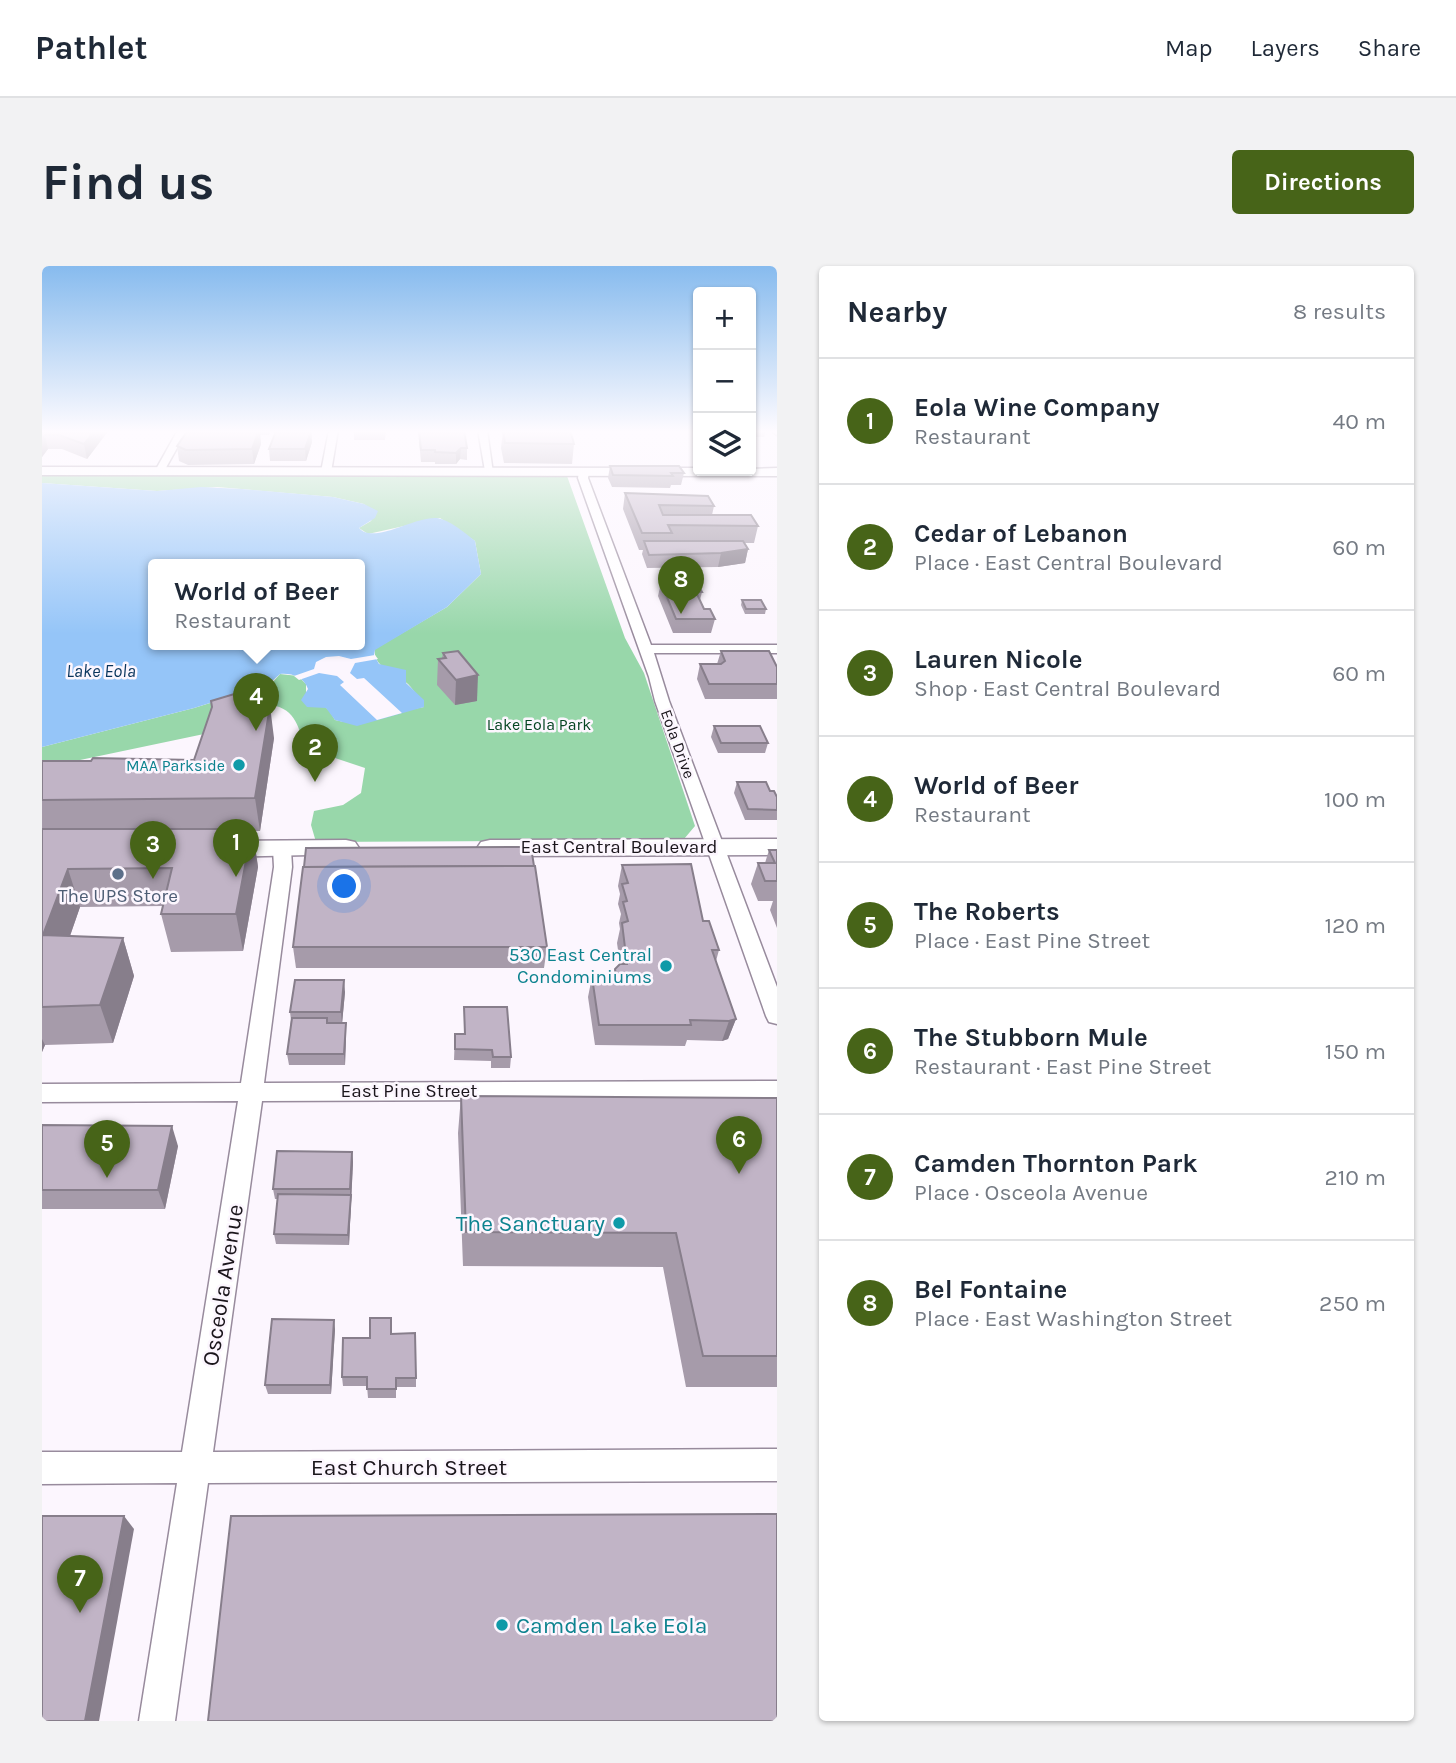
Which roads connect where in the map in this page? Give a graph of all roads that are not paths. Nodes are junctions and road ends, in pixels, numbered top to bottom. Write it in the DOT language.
graph roads {
  1 [pos="590,498"];
  2 [pos="646,649"];
  3 [pos="777,649"];
  4 [pos="716,847"];
  5 [pos="777,847"];
  6 [pos="373,848"];
  7 [pos="471,848"];
  8 [pos="193,849"];
  9 [pos="282,849"];
  10 [pos="777,1016"];
  11 [pos="777,1090"];
  12 [pos="253,1091"];
  13 [pos="42,1093"];
  14 [pos="777,1465"];
  15 [pos="194,1467"];
  16 [pos="42,1468"];
  17 [pos="157,1721"];
  1 -- 2 [label="street, Eola Drive"];
  2 -- 3 [label="street"];
  2 -- 4 [label="street, Eola Drive"];
  4 -- 5 [label="main road, East Central Boulevard"];
  4 -- 7 [label="main road, East Central Boulevard"];
  4 -- 10 [label="street, Eola Drive"];
  6 -- 9 [label="main road"];
  8 -- 9 [label="main road"];
  9 -- 12 [label="street, Osceola Avenue"];
  11 -- 12 [label="street, East Pine Street"];
  12 -- 13 [label="street, East Pine Street"];
  12 -- 15 [label="street, Osceola Avenue"];
  14 -- 15 [label="street, East Church Street"];
  15 -- 16 [label="street, East Church Street"];
  15 -- 17 [label="street, Osceola Avenue"];
}
